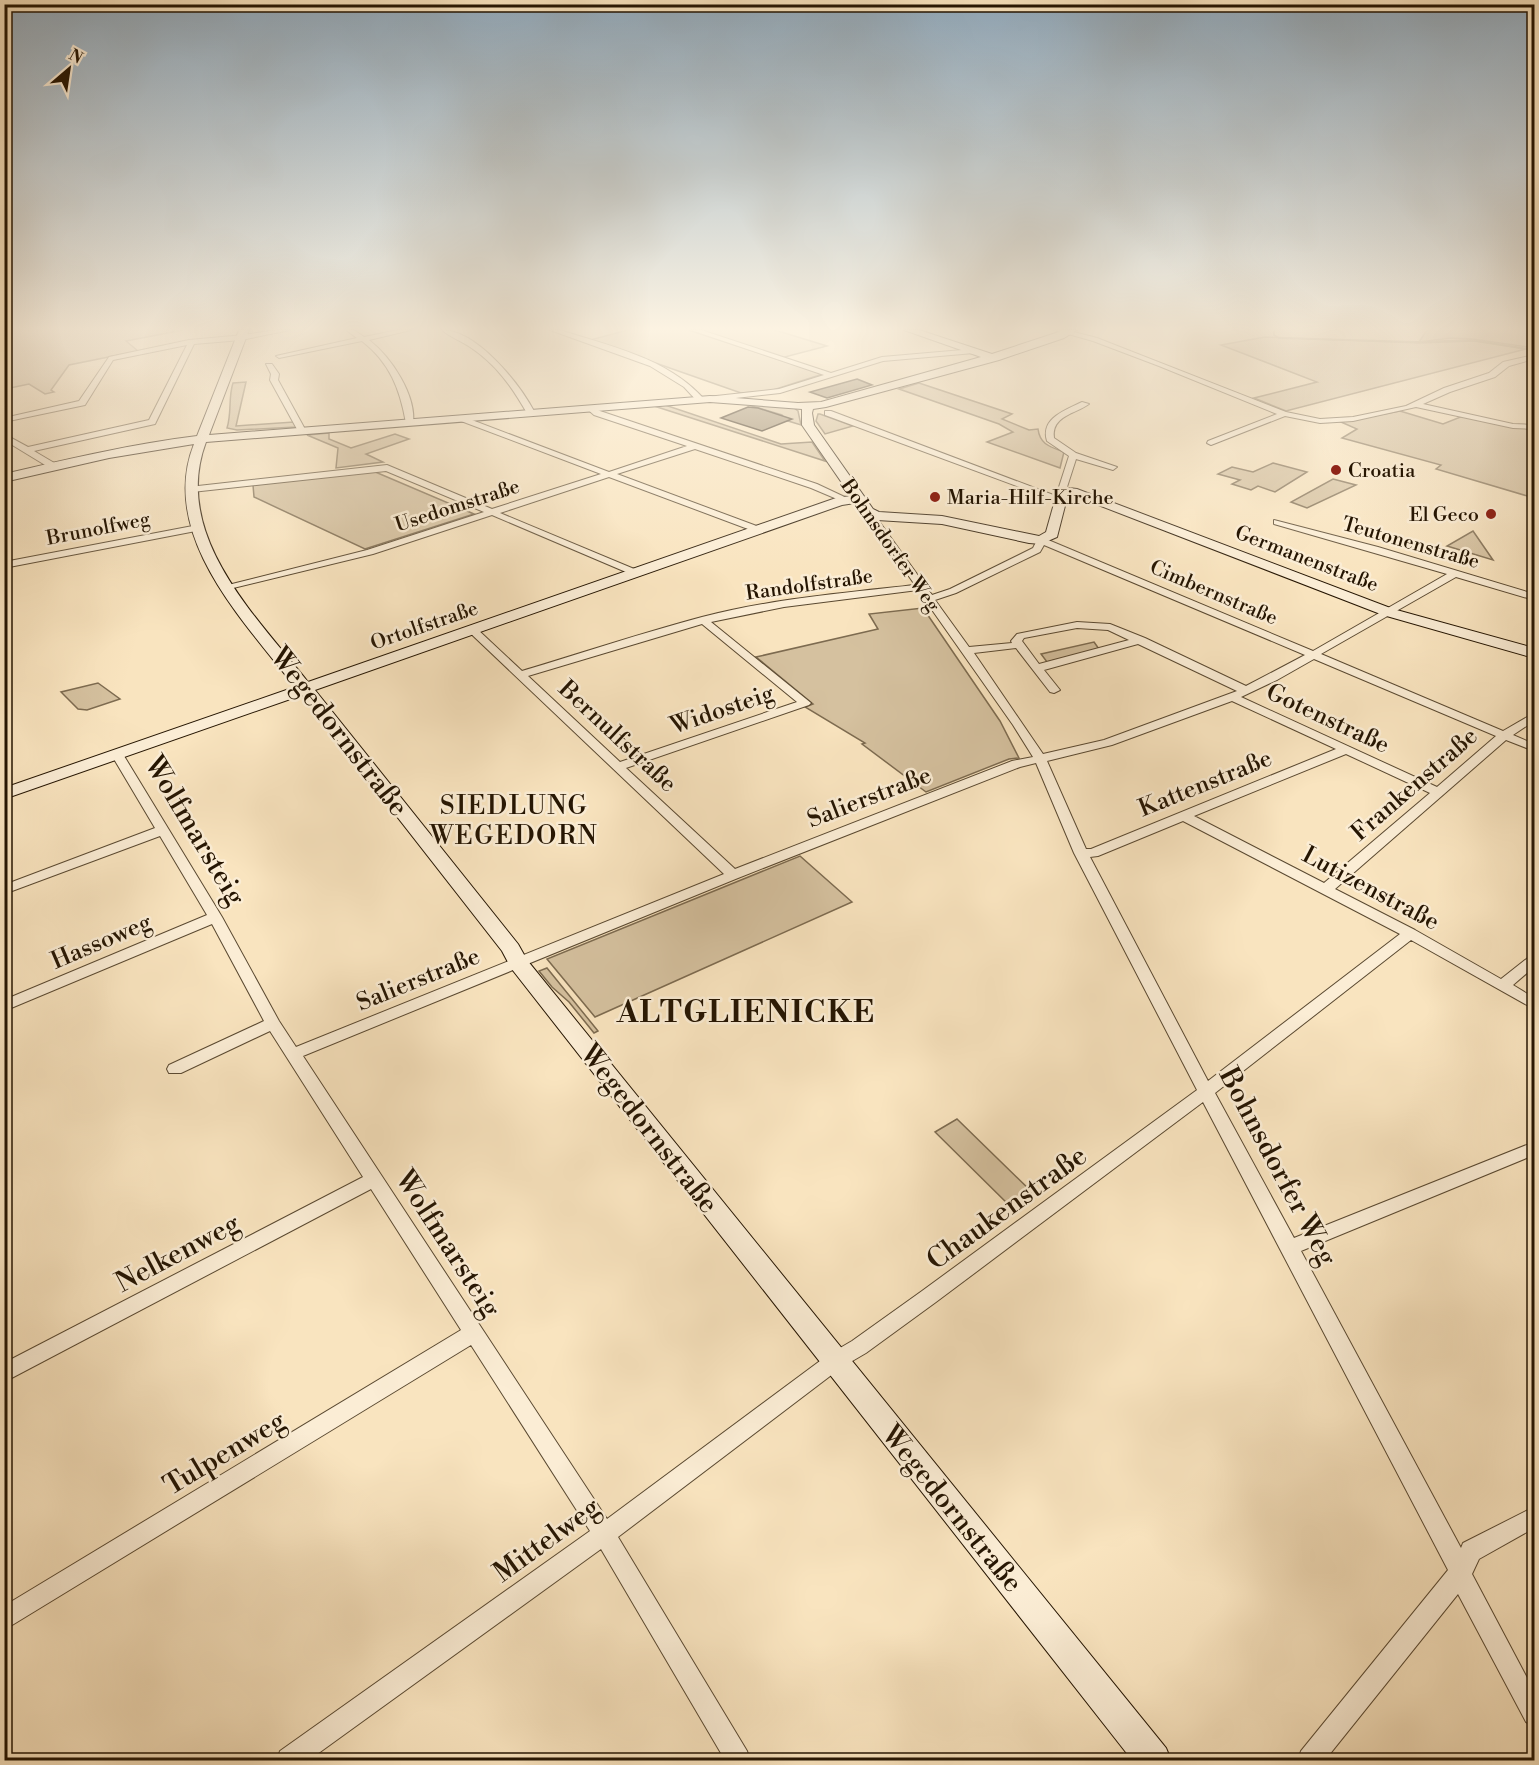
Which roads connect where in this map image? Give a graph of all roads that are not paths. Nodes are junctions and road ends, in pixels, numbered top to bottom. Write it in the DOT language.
graph roads {
  1 [pos="39,412"];
  2 [pos="157,412"];
  3 [pos="216,412"];
  4 [pos="291,412"];
  5 [pos="408,412"];
  6 [pos="538,412"];
  7 [pos="596,412"];
  8 [pos="806,412"];
  9 [pos="1069,412"];
  10 [pos="1280,412"];
  11 [pos="1385,412"];
  12 [pos="1450,412"];
  13 [pos="531,413"];
  14 [pos="828,413"];
  15 [pos="1284,414"];
  16 [pos="464,419"];
  17 [pos="4,420"];
  18 [pos="410,423"];
  19 [pos="1534,427"];
  20 [pos="300,431"];
  21 [pos="4,436"];
  22 [pos="208,437"];
  23 [pos="1211,443"];
  24 [pos="696,446"];
  25 [pos="28,450"];
  26 [pos="1073,454"];
  27 [pos="53,466"];
  28 [pos="1113,467"];
  29 [pos="608,474"];
  30 [pos="4,478"];
  31 [pos="192,489"];
  32 [pos="1064,492"];
  33 [pos="853,500"];
  34 [pos="491,512"];
  35 [pos="868,512"];
  36 [pos="1277,522"];
  37 [pos="198,528"];
  38 [pos="759,530"];
  39 [pos="1041,540"];
  40 [pos="4,565"];
  41 [pos="636,573"];
  42 [pos="1455,573"];
  43 [pos="225,587"];
  44 [pos="920,587"];
  45 [pos="1534,597"];
  46 [pos="928,599"];
  47 [pos="1388,612"];
  48 [pos="704,620"];
  49 [pos="472,630"];
  50 [pos="1141,640"];
  51 [pos="1018,645"];
  52 [pos="966,651"];
  53 [pos="1534,653"];
  54 [pos="1312,655"];
  55 [pos="1038,668"];
  56 [pos="520,675"];
  57 [pos="306,688"];
  58 [pos="1054,690"];
  59 [pos="1247,691"];
  60 [pos="1232,697"];
  61 [pos="1534,716"];
  62 [pos="1505,735"];
  63 [pos="1534,748"];
  64 [pos="1345,750"];
  65 [pos="117,754"];
  66 [pos="1040,759"];
  67 [pos="618,767"];
  68 [pos="1440,793"];
  69 [pos="4,794"];
  70 [pos="1184,816"];
  71 [pos="163,830"];
  72 [pos="1081,853"];
  73 [pos="733,875"];
  74 [pos="1326,889"];
  75 [pos="4,890"];
  76 [pos="215,918"];
  77 [pos="1410,933"];
  78 [pos="1534,960"];
  79 [pos="518,963"];
  80 [pos="1502,986"];
  81 [pos="1534,1005"];
  82 [pos="4,1006"];
  83 [pos="273,1023"];
  84 [pos="293,1054"];
  85 [pos="175,1069"];
  86 [pos="1206,1093"];
  87 [pos="1534,1148"];
  88 [pos="374,1179"];
  89 [pos="1288,1247"];
  90 [pos="472,1333"];
  91 [pos="835,1361"];
  92 [pos="4,1374"];
  93 [pos="1534,1517"];
  94 [pos="603,1534"];
  95 [pos="1461,1572"];
  96 [pos="4,1619"];
  97 [pos="1534,1714"];
  98 [pos="289,1761"];
  99 [pos="738,1761"];
  100 [pos="1154,1761"];
  101 [pos="1310,1761"];
  1 -- 17 [label="street"];
  2 -- 25 [label="street"];
  3 -- 22 [label="street, Wegedornstraße"];
  4 -- 20 [label="street"];
  5 -- 18 [label="street"];
  6 -- 13 [label="street"];
  7 -- 24 [label="street"];
  8 -- 33 [label="street, Bohnsdorfer Weg"];
  9 -- 26 [label="street"];
  10 -- 15 [label="street"];
  11 -- 15 [label="street"];
  12 -- 19 [label="street"];
  13 -- 16 [label="street"];
  14 -- 32 [label="street"];
  15 -- 23 [label="street"];
  16 -- 18 [label="street"];
  16 -- 29 [label="street"];
  18 -- 20 [label="street"];
  20 -- 22 [label="street"];
  21 -- 25 [label="street"];
  22 -- 27 [label="street"];
  22 -- 31 [label="street, Wegedornstraße"];
  24 -- 29 [label="street, Usedomstraße"];
  24 -- 33 [label="street"];
  25 -- 27 [label="street"];
  26 -- 28 [label="street"];
  26 -- 32 [label="street"];
  27 -- 30 [label="street"];
  29 -- 34 [label="street, Usedomstraße"];
  29 -- 38 [label="street"];
  31 -- 34 [label="street"];
  31 -- 37 [label="street, Wegedornstraße"];
  32 -- 39 [label="street"];
  32 -- 47 [label="street, Germanenstraße"];
  33 -- 35 [label="street, Bohnsdorfer Weg"];
  33 -- 38 [label="street, Ortolfstraße"];
  34 -- 41 [label="street"];
  34 -- 43 [label="street, Usedomstraße"];
  35 -- 39 [label="street, Cimbernstraße"];
  35 -- 44 [label="street, Bohnsdorfer Weg"];
  36 -- 42 [label="street, Teutonenstraße"];
  37 -- 40 [label="street, Brunolfweg"];
  37 -- 43 [label="street, Wegedornstraße"];
  38 -- 41 [label="street, Ortolfstraße"];
  39 -- 46 [label="street"];
  39 -- 54 [label="street, Cimbernstraße"];
  41 -- 49 [label="street, Ortolfstraße"];
  42 -- 45 [label="street, Teutonenstraße"];
  42 -- 47 [label="street, Salierstraße"];
  43 -- 57 [label="street, Wegedornstraße"];
  44 -- 46 [label="street, Bohnsdorfer Weg"];
  44 -- 48 [label="street, Randolfstraße"];
  46 -- 52 [label="street, Bohnsdorfer Weg"];
  47 -- 53 [label="street, Germanenstraße"];
  47 -- 54 [label="street, Salierstraße"];
  48 -- 56 [label="street, Randolfstraße"];
  48 -- 67 [label="street, Widosteig"];
  49 -- 56 [label="street, Bernulfstraße"];
  49 -- 57 [label="street, Ortolfstraße"];
  50 -- 51 [label="street"];
  50 -- 55 [label="street"];
  50 -- 59 [label="street"];
  51 -- 52 [label="street"];
  51 -- 55 [label="street"];
  52 -- 66 [label="street, Bohnsdorfer Weg"];
  54 -- 59 [label="street, Salierstraße"];
  54 -- 62 [label="street, Cimbernstraße"];
  55 -- 58 [label="street"];
  56 -- 67 [label="street, Bernulfstraße"];
  57 -- 65 [label="street, Ortolfstraße"];
  57 -- 79 [label="street, Wegedornstraße"];
  59 -- 60 [label="street, Salierstraße"];
  60 -- 64 [label="street, Gotenstraße"];
  60 -- 66 [label="street, Salierstraße"];
  61 -- 62 [label="street, Frankenstraße"];
  62 -- 63 [label="street, Cimbernstraße"];
  62 -- 68 [label="street, Frankenstraße"];
  64 -- 68 [label="street, Gotenstraße"];
  64 -- 70 [label="street, Kattenstraße"];
  65 -- 69 [label="street, Ortolfstraße"];
  65 -- 71 [label="street, Wolfmarsteig"];
  66 -- 72 [label="street, Bohnsdorfer Weg"];
  66 -- 73 [label="street, Salierstraße"];
  67 -- 73 [label="street, Bernulfstraße"];
  68 -- 74 [label="street, Frankenstraße"];
  70 -- 72 [label="street, Kattenstraße"];
  70 -- 74 [label="street, Lutizenstraße"];
  71 -- 75 [label="street"];
  71 -- 76 [label="street, Wolfmarsteig"];
  72 -- 86 [label="street, Bohnsdorfer Weg"];
  73 -- 79 [label="street, Salierstraße"];
  74 -- 77 [label="street, Lutizenstraße"];
  76 -- 82 [label="street, Hassoweg"];
  76 -- 83 [label="street, Wolfmarsteig"];
  77 -- 80 [label="street, Lutizenstraße"];
  77 -- 86 [label="street"];
  78 -- 80 [label="street"];
  79 -- 84 [label="street, Salierstraße"];
  79 -- 91 [label="street, Wegedornstraße"];
  80 -- 81 [label="street, Lutizenstraße"];
  83 -- 84 [label="street, Wolfmarsteig"];
  83 -- 85 [label="street"];
  84 -- 88 [label="street, Wolfmarsteig"];
  86 -- 89 [label="street, Bohnsdorfer Weg"];
  86 -- 91 [label="street, Chaukenstraße"];
  87 -- 89 [label="street"];
  88 -- 90 [label="street, Wolfmarsteig"];
  88 -- 92 [label="street, Nelkenweg"];
  89 -- 95 [label="street, Bohnsdorfer Weg"];
  90 -- 94 [label="street, Wolfmarsteig"];
  90 -- 96 [label="street, Tulpenweg"];
  91 -- 94 [label="street, Mittelweg"];
  91 -- 100 [label="street, Wegedornstraße"];
  93 -- 95 [label="street"];
  94 -- 98 [label="street, Mittelweg"];
  94 -- 99 [label="street, Wolfmarsteig"];
  95 -- 97 [label="street, Bohnsdorfer Weg"];
  95 -- 101 [label="street"];
}
